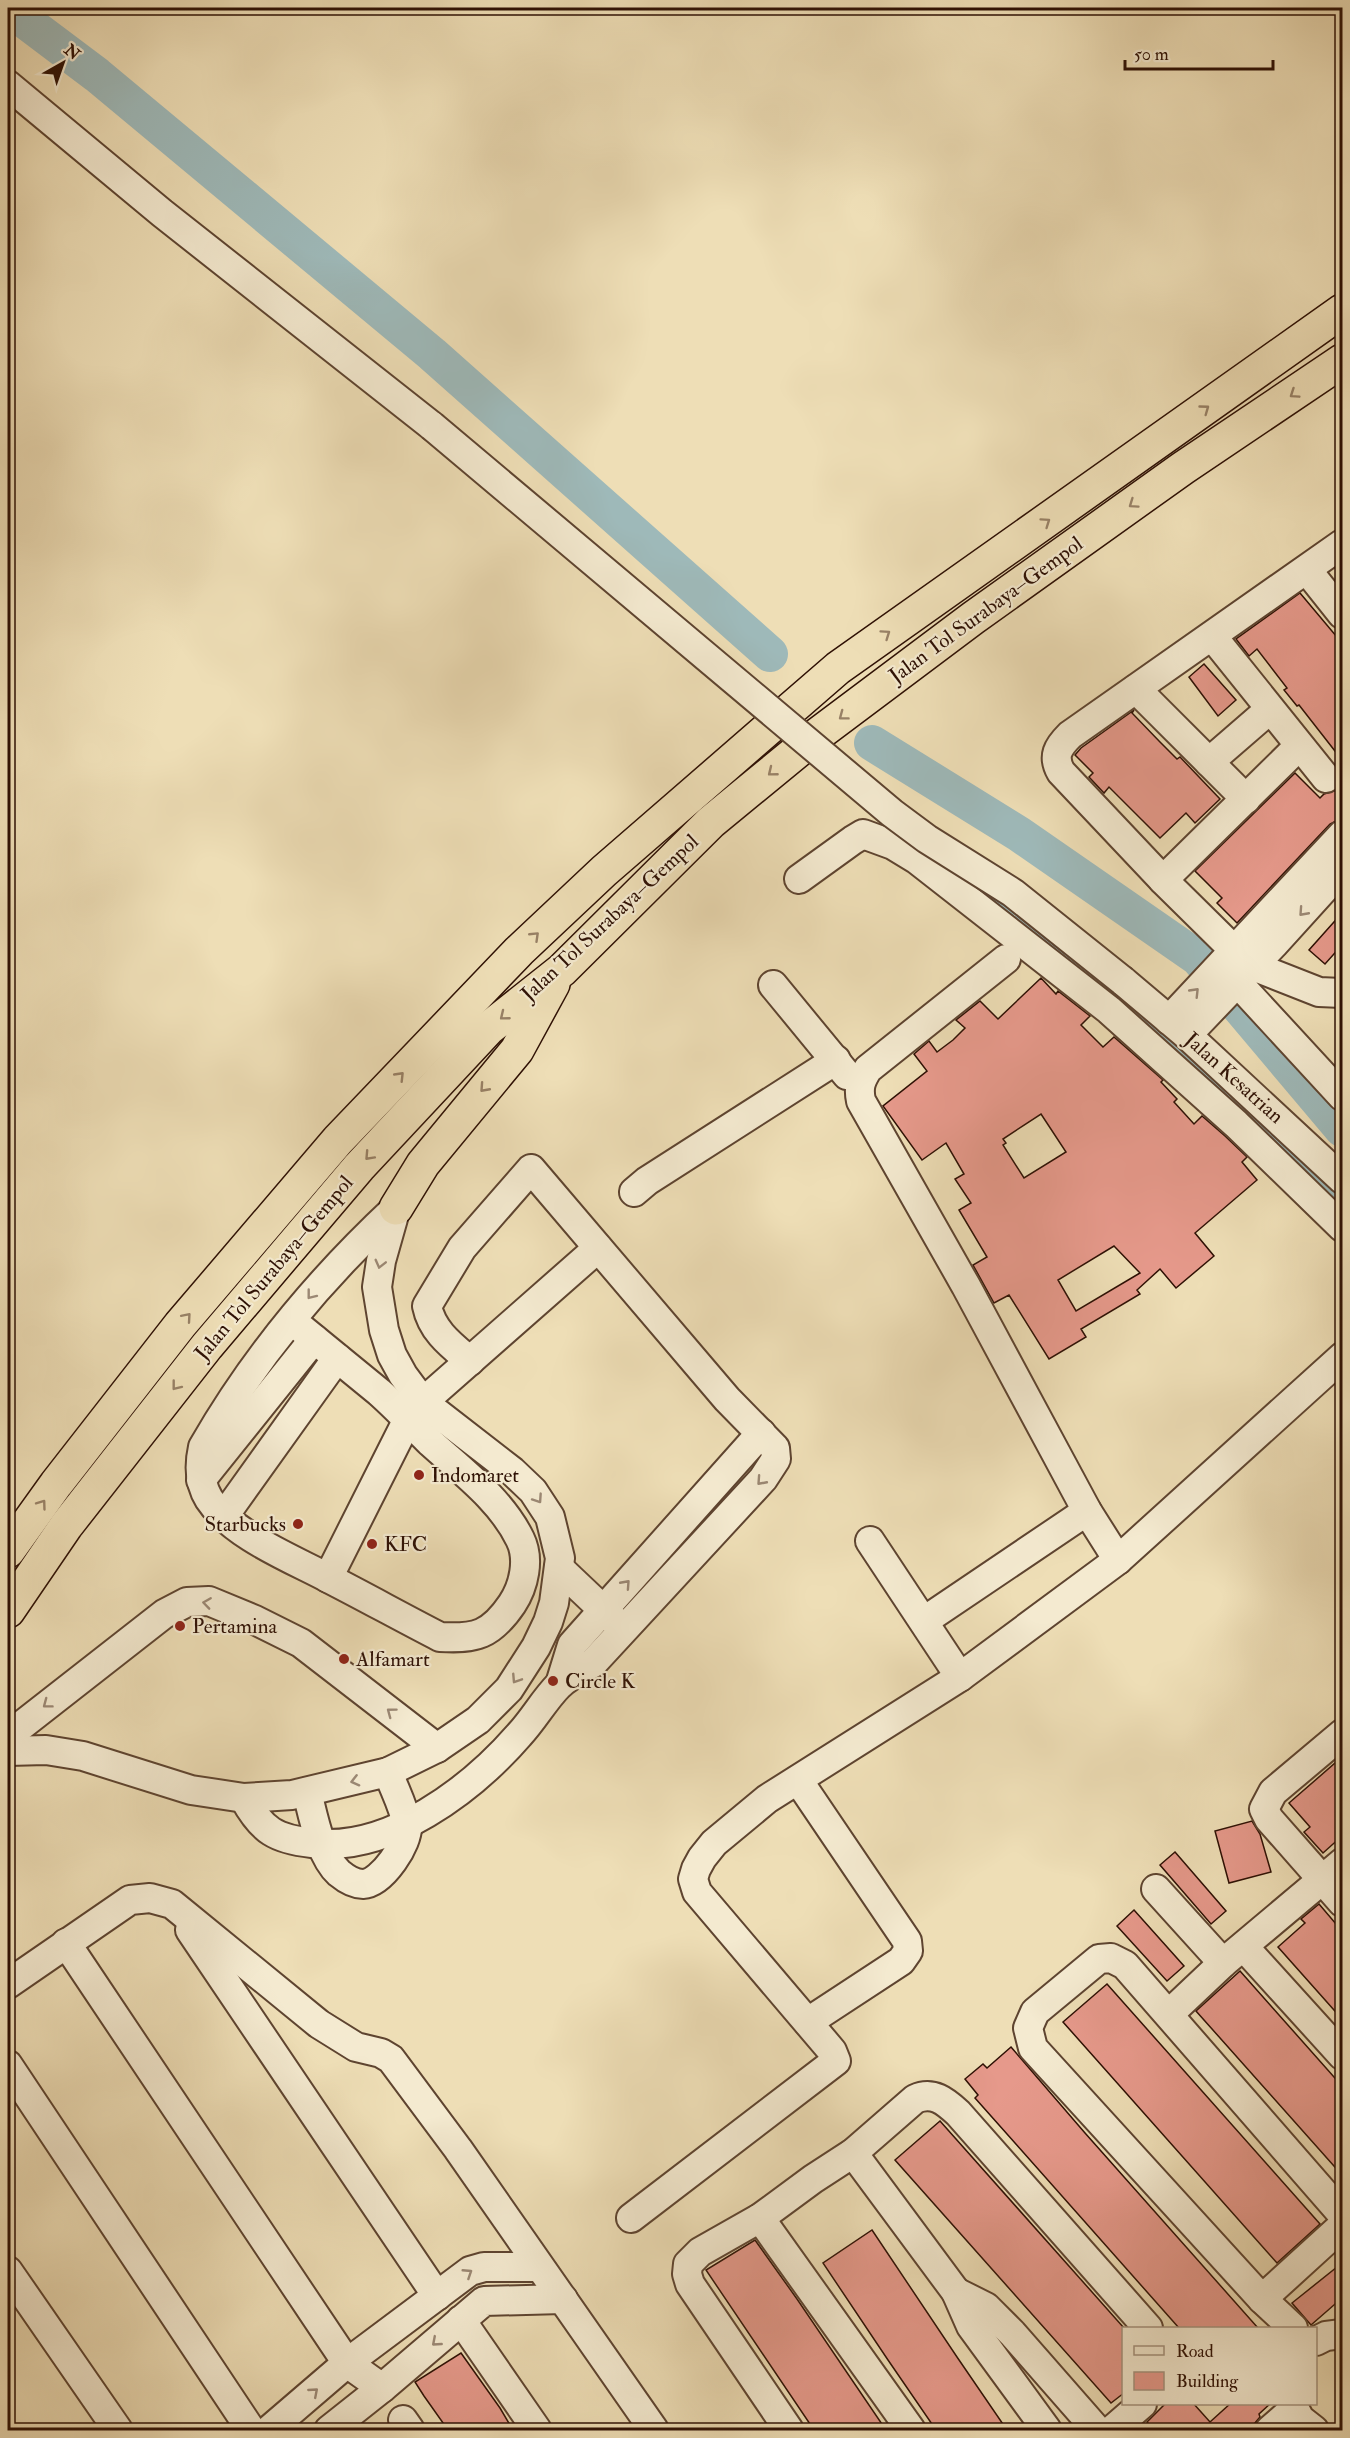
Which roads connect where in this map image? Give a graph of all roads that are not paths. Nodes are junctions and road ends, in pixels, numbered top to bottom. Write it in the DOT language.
graph roads {
  1 [pos="8,85"];
  2 [pos="1342,311"];
  3 [pos="1342,361"];
  4 [pos="1342,544"];
  5 [pos="1307,570"];
  6 [pos="1342,614"];
  7 [pos="1212,636"];
  8 [pos="1136,689"];
  9 [pos="1269,710"];
  10 [pos="1299,746"];
  11 [pos="1209,762"];
  12 [pos="1326,778"];
  13 [pos="1245,798"];
  14 [pos="1342,835"];
  15 [pos="1342,869"];
  16 [pos="799,879"];
  17 [pos="1162,880"];
  18 [pos="1009,945"];
  19 [pos="562,970"];
  20 [pos="1234,971"];
  21 [pos="773,985"];
  22 [pos="1342,993"];
  23 [pos="1120,994"];
  24 [pos="1164,1024"];
  25 [pos="836,1060"];
  26 [pos="859,1091"];
  27 [pos="1342,1096"];
  28 [pos="634,1192"];
  29 [pos="1338,1204"];
  30 [pos="396,1208"];
  31 [pos="598,1248"];
  32 [pos="291,1320"];
  33 [pos="314,1339"];
  34 [pos="1342,1357"];
  35 [pos="337,1358"];
  36 [pos="470,1361"];
  37 [pos="415,1411"];
  38 [pos="461,1430"];
  39 [pos="761,1433"];
  40 [pos="441,1451"];
  41 [pos="201,1480"];
  42 [pos="714,1486"];
  43 [pos="738,1506"];
  44 [pos="1087,1511"];
  45 [pos="224,1516"];
  46 [pos="671,1534"];
  47 [pos="870,1540"];
  48 [pos="8,1551"];
  49 [pos="693,1555"];
  50 [pos="1118,1560"];
  51 [pos="559,1568"];
  52 [pos="328,1578"];
  53 [pos="512,1604"];
  54 [pos="8,1611"];
  55 [pos="613,1620"];
  56 [pos="924,1621"];
  57 [pos="548,1622"];
  58 [pos="583,1654"];
  59 [pos="960,1677"];
  60 [pos="491,1707"];
  61 [pos="1342,1734"];
  62 [pos="520,1735"];
  63 [pos="8,1736"];
  64 [pos="437,1748"];
  65 [pos="8,1751"];
  66 [pos="388,1772"];
  67 [pos="798,1780"];
  68 [pos="307,1792"];
  69 [pos="244,1798"];
  70 [pos="407,1825"];
  71 [pos="322,1845"];
  72 [pos="1333,1871"];
  73 [pos="1156,1889"];
  74 [pos="1342,1902"];
  75 [pos="172,1904"];
  76 [pos="66,1944"];
  77 [pos="1234,1955"];
  78 [pos="8,1984"];
  79 [pos="1169,2014"];
  80 [pos="808,2022"];
  81 [pos="1342,2055"];
  82 [pos="8,2065"];
  83 [pos="853,2154"];
  84 [pos="1342,2214"];
  85 [pos="631,2217"];
  86 [pos="760,2218"];
  87 [pos="1342,2226"];
  88 [pos="539,2267"];
  89 [pos="8,2271"];
  90 [pos="956,2292"];
  91 [pos="437,2296"];
  92 [pos="1262,2298"];
  93 [pos="563,2299"];
  94 [pos="461,2320"];
  95 [pos="1147,2327"];
  96 [pos="1292,2327"];
  97 [pos="1342,2334"];
  98 [pos="1317,2340"];
  99 [pos="347,2363"];
  100 [pos="382,2388"];
  101 [pos="1140,2405"];
  102 [pos="1302,2420"];
  103 [pos="118,2430"];
  104 [pos="251,2430"];
  105 [pos="270,2430"];
  106 [pos="329,2430"];
  107 [pos="537,2430"];
  108 [pos="654,2430"];
  109 [pos="789,2430"];
  110 [pos="911,2430"];
  111 [pos="1047,2430"];
  112 [pos="1097,2430"];
  113 [pos="1112,2430"];
  114 [pos="1270,2430"];
  1 -- 23 [label="street, bridge"];
  48 -- 2 [label="highway, Jalan Tol Surabaya–Gempol, one-way"];
  3 -- 19 [label="highway, Jalan Tol Surabaya–Gempol, one-way"];
  4 -- 5 [label="street"];
  5 -- 6 [label="street"];
  5 -- 7 [label="street"];
  7 -- 8 [label="street"];
  7 -- 9 [label="street"];
  8 -- 11 [label="street"];
  8 -- 17 [label="street"];
  9 -- 10 [label="street"];
  9 -- 11 [label="street"];
  10 -- 12 [label="street"];
  10 -- 13 [label="street"];
  11 -- 13 [label="street"];
  13 -- 17 [label="street"];
  14 -- 20 [label="street"];
  15 -- 20 [label="street, one-way"];
  16 -- 18 [label="street"];
  17 -- 20 [label="street"];
  18 -- 23 [label="street"];
  18 -- 26 [label="street"];
  19 -- 30 [label="highway, one-way"];
  19 -- 54 [label="highway, Jalan Tol Surabaya–Gempol, one-way"];
  20 -- 22 [label="street"];
  20 -- 24 [label="street"];
  20 -- 27 [label="street"];
  21 -- 25 [label="street"];
  23 -- 24 [label="street, Jalan Kesatrian"];
  24 -- 29 [label="street, Jalan Kesatrian"];
  24 -- 29 [label="street"];
  25 -- 26 [label="street"];
  25 -- 28 [label="street"];
  26 -- 44 [label="street"];
  30 -- 32 [label="street, one-way"];
  30 -- 37 [label="street, one-way"];
  31 -- 36 [label="street"];
  31 -- 36 [label="street"];
  31 -- 39 [label="street"];
  32 -- 33 [label="street"];
  32 -- 41 [label="street"];
  33 -- 35 [label="street"];
  33 -- 41 [label="street"];
  34 -- 50 [label="street"];
  35 -- 37 [label="street"];
  35 -- 45 [label="street"];
  36 -- 37 [label="street"];
  37 -- 38 [label="street"];
  37 -- 40 [label="street"];
  37 -- 52 [label="street"];
  38 -- 40 [label="street"];
  38 -- 51 [label="street, one-way"];
  39 -- 42 [label="street"];
  39 -- 43 [label="street, one-way"];
  40 -- 53 [label="street"];
  41 -- 45 [label="street"];
  42 -- 43 [label="street"];
  42 -- 46 [label="street"];
  43 -- 49 [label="street"];
  44 -- 50 [label="street"];
  44 -- 56 [label="street"];
  45 -- 52 [label="street"];
  46 -- 49 [label="street"];
  55 -- 46 [label="street, one-way"];
  47 -- 56 [label="street"];
  49 -- 55 [label="street"];
  50 -- 59 [label="street"];
  51 -- 55 [label="street"];
  51 -- 57 [label="street"];
  52 -- 53 [label="street"];
  53 -- 57 [label="street"];
  55 -- 58 [label="street"];
  56 -- 59 [label="street"];
  57 -- 58 [label="street"];
  57 -- 60 [label="street, one-way"];
  58 -- 62 [label="street"];
  59 -- 67 [label="street"];
  60 -- 62 [label="street"];
  60 -- 64 [label="street"];
  61 -- 72 [label="street"];
  62 -- 70 [label="street"];
  64 -- 63 [label="street, one-way"];
  64 -- 66 [label="street"];
  65 -- 69 [label="street"];
  66 -- 68 [label="street, one-way"];
  66 -- 70 [label="street"];
  67 -- 80 [label="street"];
  67 -- 80 [label="street"];
  68 -- 69 [label="street"];
  68 -- 71 [label="street"];
  69 -- 71 [label="street"];
  70 -- 71 [label="street"];
  70 -- 71 [label="street"];
  72 -- 74 [label="street"];
  72 -- 77 [label="street"];
  73 -- 77 [label="street"];
  75 -- 76 [label="street"];
  75 -- 88 [label="street"];
  75 -- 91 [label="street"];
  76 -- 78 [label="street"];
  76 -- 99 [label="street"];
  77 -- 79 [label="street"];
  77 -- 81 [label="street"];
  79 -- 84 [label="street"];
  79 -- 92 [label="street"];
  80 -- 85 [label="street"];
  82 -- 104 [label="street"];
  83 -- 86 [label="street"];
  83 -- 90 [label="street"];
  83 -- 95 [label="street"];
  86 -- 109 [label="street"];
  86 -- 110 [label="street"];
  87 -- 92 [label="street"];
  91 -- 88 [label="street, one-way"];
  88 -- 93 [label="street"];
  89 -- 103 [label="street"];
  90 -- 111 [label="street"];
  90 -- 112 [label="street"];
  91 -- 99 [label="street"];
  92 -- 96 [label="street"];
  93 -- 94 [label="street"];
  93 -- 108 [label="street"];
  94 -- 100 [label="street, one-way"];
  94 -- 107 [label="street"];
  97 -- 98 [label="street"];
  99 -- 100 [label="street"];
  105 -- 99 [label="street, one-way"];
  100 -- 106 [label="street"];
  101 -- 113 [label="street"];
  102 -- 114 [label="street"];
}
